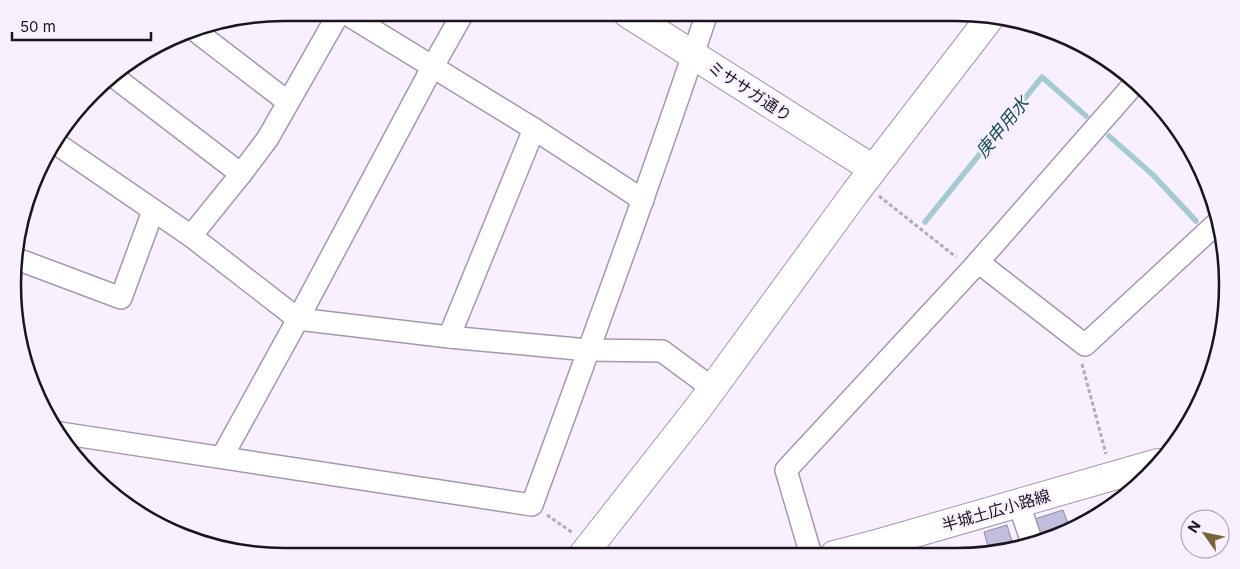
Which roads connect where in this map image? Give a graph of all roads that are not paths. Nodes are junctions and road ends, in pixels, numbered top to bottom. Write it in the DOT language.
graph roads {
  1 [pos="334,21"];
  2 [pos="360,21"];
  3 [pos="458,21"];
  4 [pos="641,21"];
  5 [pos="703,21"];
  6 [pos="986,23"];
  7 [pos="201,35"];
  8 [pos="694,54"];
  9 [pos="433,66"];
  10 [pos="118,81"];
  11 [pos="1131,89"];
  12 [pos="288,102"];
  13 [pos="534,129"];
  14 [pos="61,147"];
  15 [pos="873,169"];
  16 [pos="241,174"];
  17 [pos="643,200"];
  18 [pos="153,211"];
  19 [pos="1213,227"];
  20 [pos="191,236"];
  21 [pos="23,261"];
  22 [pos="978,262"];
  23 [pos="298,318"];
  24 [pos="449,337"];
  25 [pos="588,350"];
  26 [pos="712,388"];
  27 [pos="68,434"];
  28 [pos="222,458"];
  29 [pos="1145,467"];
  30 [pos="1122,475"];
  31 [pos="1019,504"];
  32 [pos="1030,537"];
  33 [pos="588,548"];
  34 [pos="808,548"];
  35 [pos="861,548"];
  1 -- 12 [label="street"];
  2 -- 9 [label="street"];
  3 -- 9 [label="street"];
  4 -- 8 [label="street, ミササガ通り"];
  5 -- 8 [label="street"];
  6 -- 15 [label="street"];
  7 -- 12 [label="street"];
  8 -- 15 [label="street, ミササガ通り"];
  8 -- 17 [label="street"];
  9 -- 13 [label="street"];
  9 -- 23 [label="street"];
  10 -- 16 [label="street"];
  11 -- 22 [label="street"];
  12 -- 16 [label="street"];
  13 -- 17 [label="street"];
  13 -- 24 [label="street"];
  14 -- 18 [label="street"];
  15 -- 26 [label="street"];
  16 -- 20 [label="street"];
  17 -- 25 [label="street"];
  18 -- 20 [label="street"];
  18 -- 21 [label="street"];
  19 -- 22 [label="street"];
  20 -- 23 [label="street"];
  22 -- 34 [label="street"];
  23 -- 24 [label="street"];
  23 -- 28 [label="street"];
  24 -- 25 [label="street"];
  25 -- 26 [label="street"];
  25 -- 28 [label="street"];
  26 -- 33 [label="street"];
  27 -- 28 [label="street"];
  29 -- 30 [label="street, 半城土広小路線"];
  30 -- 31 [label="street, 半城土広小路線"];
  31 -- 32 [label="street"];
  31 -- 35 [label="street, 半城土広小路線"];
}
